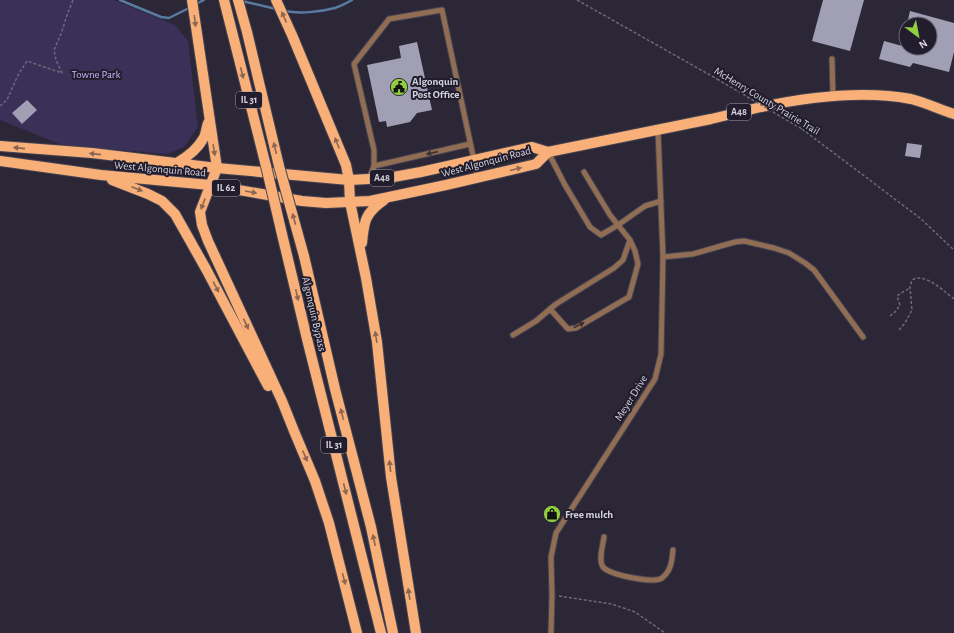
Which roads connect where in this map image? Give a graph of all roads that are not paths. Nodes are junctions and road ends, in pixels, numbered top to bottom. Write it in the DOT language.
graph roads {
  1 [pos="192,0"];
  2 [pos="224,0"];
  3 [pos="238,0"];
  4 [pos="276,0"];
  5 [pos="832,59"];
  6 [pos="833,96"];
  7 [pos="954,114"];
  8 [pos="209,118"];
  9 [pos="658,130"];
  10 [pos="470,144"];
  11 [pos="0,146"];
  12 [pos="548,152"];
  13 [pos="474,160"];
  14 [pos="0,162"];
  15 [pos="177,163"];
  16 [pos="374,166"];
  17 [pos="217,168"];
  18 [pos="584,172"];
  19 [pos="101,175"];
  20 [pos="478,178"];
  21 [pos="369,179"];
  22 [pos="349,180"];
  23 [pos="210,185"];
  24 [pos="388,197"];
  25 [pos="350,202"];
  26 [pos="661,202"];
  27 [pos="618,224"];
  28 [pos="630,240"];
  29 [pos="361,257"];
  30 [pos="663,257"];
  31 [pos="550,309"];
  32 [pos="513,335"];
  33 [pos="863,337"];
  34 [pos="294,431"];
  35 [pos="604,537"];
  36 [pos="673,550"];
  37 [pos="357,633"];
  38 [pos="381,633"];
  39 [pos="393,633"];
  40 [pos="416,633"];
  41 [pos="551,633"];
  1 -- 8 [label="main road, one-way"];
  2 -- 38 [label="main road, Algonquin Bypass / IL 31, one-way, bridge"];
  39 -- 3 [label="main road, Algonquin Bypass / IL 31, one-way, bridge"];
  22 -- 4 [label="main road, one-way"];
  5 -- 6 [label="lane"];
  6 -- 7 [label="main road, West Algonquin Road / A48"];
  6 -- 9 [label="main road, West Algonquin Road / A48"];
  8 -- 15 [label="main road"];
  8 -- 17 [label="main road, one-way"];
  9 -- 12 [label="main road, West Algonquin Road / A48"];
  9 -- 26 [label="lane, Meyer Drive"];
  10 -- 13 [label="lane"];
  10 -- 16 [label="lane, one-way"];
  10 -- 16 [label="lane"];
  15 -- 11 [label="main road, West Algonquin Road / IL 62, one-way"];
  12 -- 13 [label="main road, West Algonquin Road / A48"];
  20 -- 12 [label="main road, West Algonquin Road / A48, one-way"];
  12 -- 27 [label="lane"];
  13 -- 20 [label="lane"];
  13 -- 21 [label="main road, West Algonquin Road / A48"];
  14 -- 19 [label="main road, West Algonquin Road / IL 62"];
  15 -- 17 [label="main road, West Algonquin Road / IL 62"];
  16 -- 21 [label="lane"];
  17 -- 22 [label="main road, West Algonquin Road / IL 62"];
  17 -- 23 [label="main road"];
  18 -- 27 [label="lane"];
  19 -- 23 [label="main road, West Algonquin Road / IL 62"];
  19 -- 34 [label="main road, one-way"];
  20 -- 24 [label="main road, West Algonquin Road / A48"];
  21 -- 22 [label="main road, West Algonquin Road / A48"];
  22 -- 25 [label="main road"];
  23 -- 25 [label="main road, West Algonquin Road / IL 62, one-way"];
  23 -- 34 [label="main road, one-way"];
  24 -- 25 [label="main road, West Algonquin Road / A48"];
  24 -- 29 [label="main road"];
  25 -- 29 [label="main road"];
  26 -- 27 [label="lane"];
  26 -- 30 [label="lane, Meyer Drive"];
  27 -- 28 [label="lane"];
  28 -- 31 [label="lane"];
  31 -- 28 [label="lane, one-way"];
  40 -- 29 [label="main road, one-way"];
  30 -- 33 [label="lane"];
  30 -- 41 [label="lane, Meyer Drive"];
  31 -- 32 [label="lane"];
  34 -- 37 [label="main road, one-way"];
  35 -- 36 [label="lane"];
}
